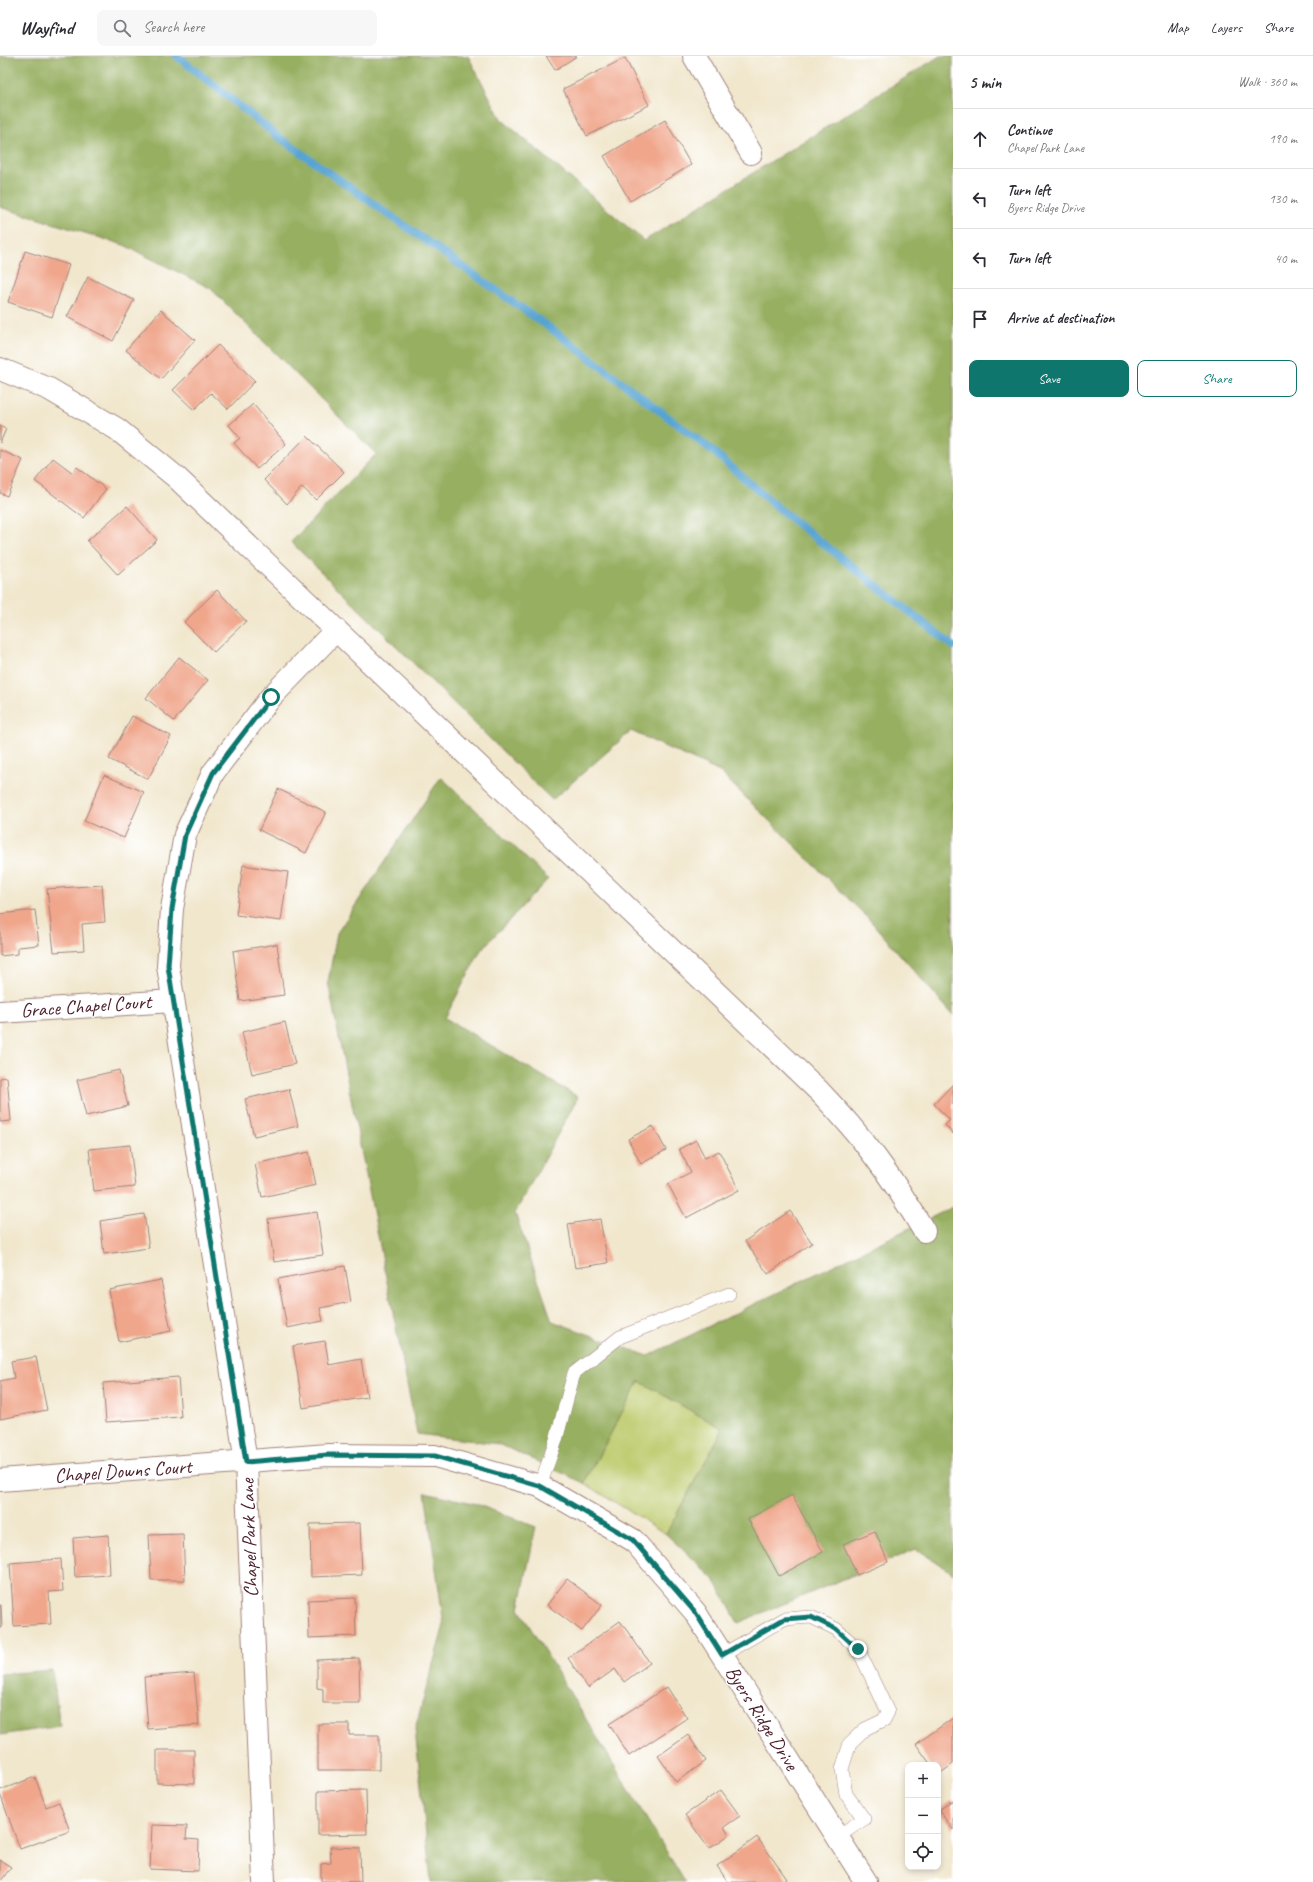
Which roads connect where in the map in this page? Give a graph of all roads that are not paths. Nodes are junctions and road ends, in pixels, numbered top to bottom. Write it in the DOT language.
graph roads {
  1 [pos="694,56"];
  2 [pos="751,153"];
  3 [pos="0,369"];
  4 [pos="336,630"];
  5 [pos="173,1001"];
  6 [pos="0,1012"];
  7 [pos="924,1231"];
  8 [pos="729,1294"];
  9 [pos="246,1462"];
  10 [pos="0,1480"];
  11 [pos="540,1486"];
  12 [pos="722,1655"];
  13 [pos="837,1837"];
  14 [pos="264,1882"];
  15 [pos="866,1882"];
  1 -- 2 [label="street"];
  3 -- 4 [label="street"];
  4 -- 5 [label="street, Chapel Park Lane"];
  4 -- 7 [label="street"];
  5 -- 6 [label="street, Grace Chapel Court"];
  5 -- 9 [label="street, Chapel Park Lane"];
  8 -- 11 [label="lane"];
  9 -- 10 [label="street, Chapel Downs Court"];
  9 -- 11 [label="street, Byers Ridge Drive"];
  9 -- 14 [label="street, Chapel Park Lane"];
  11 -- 12 [label="street, Byers Ridge Drive"];
  12 -- 13 [label="street, Byers Ridge Drive"];
  12 -- 13 [label="lane"];
  13 -- 15 [label="street, Byers Ridge Drive"];
}
